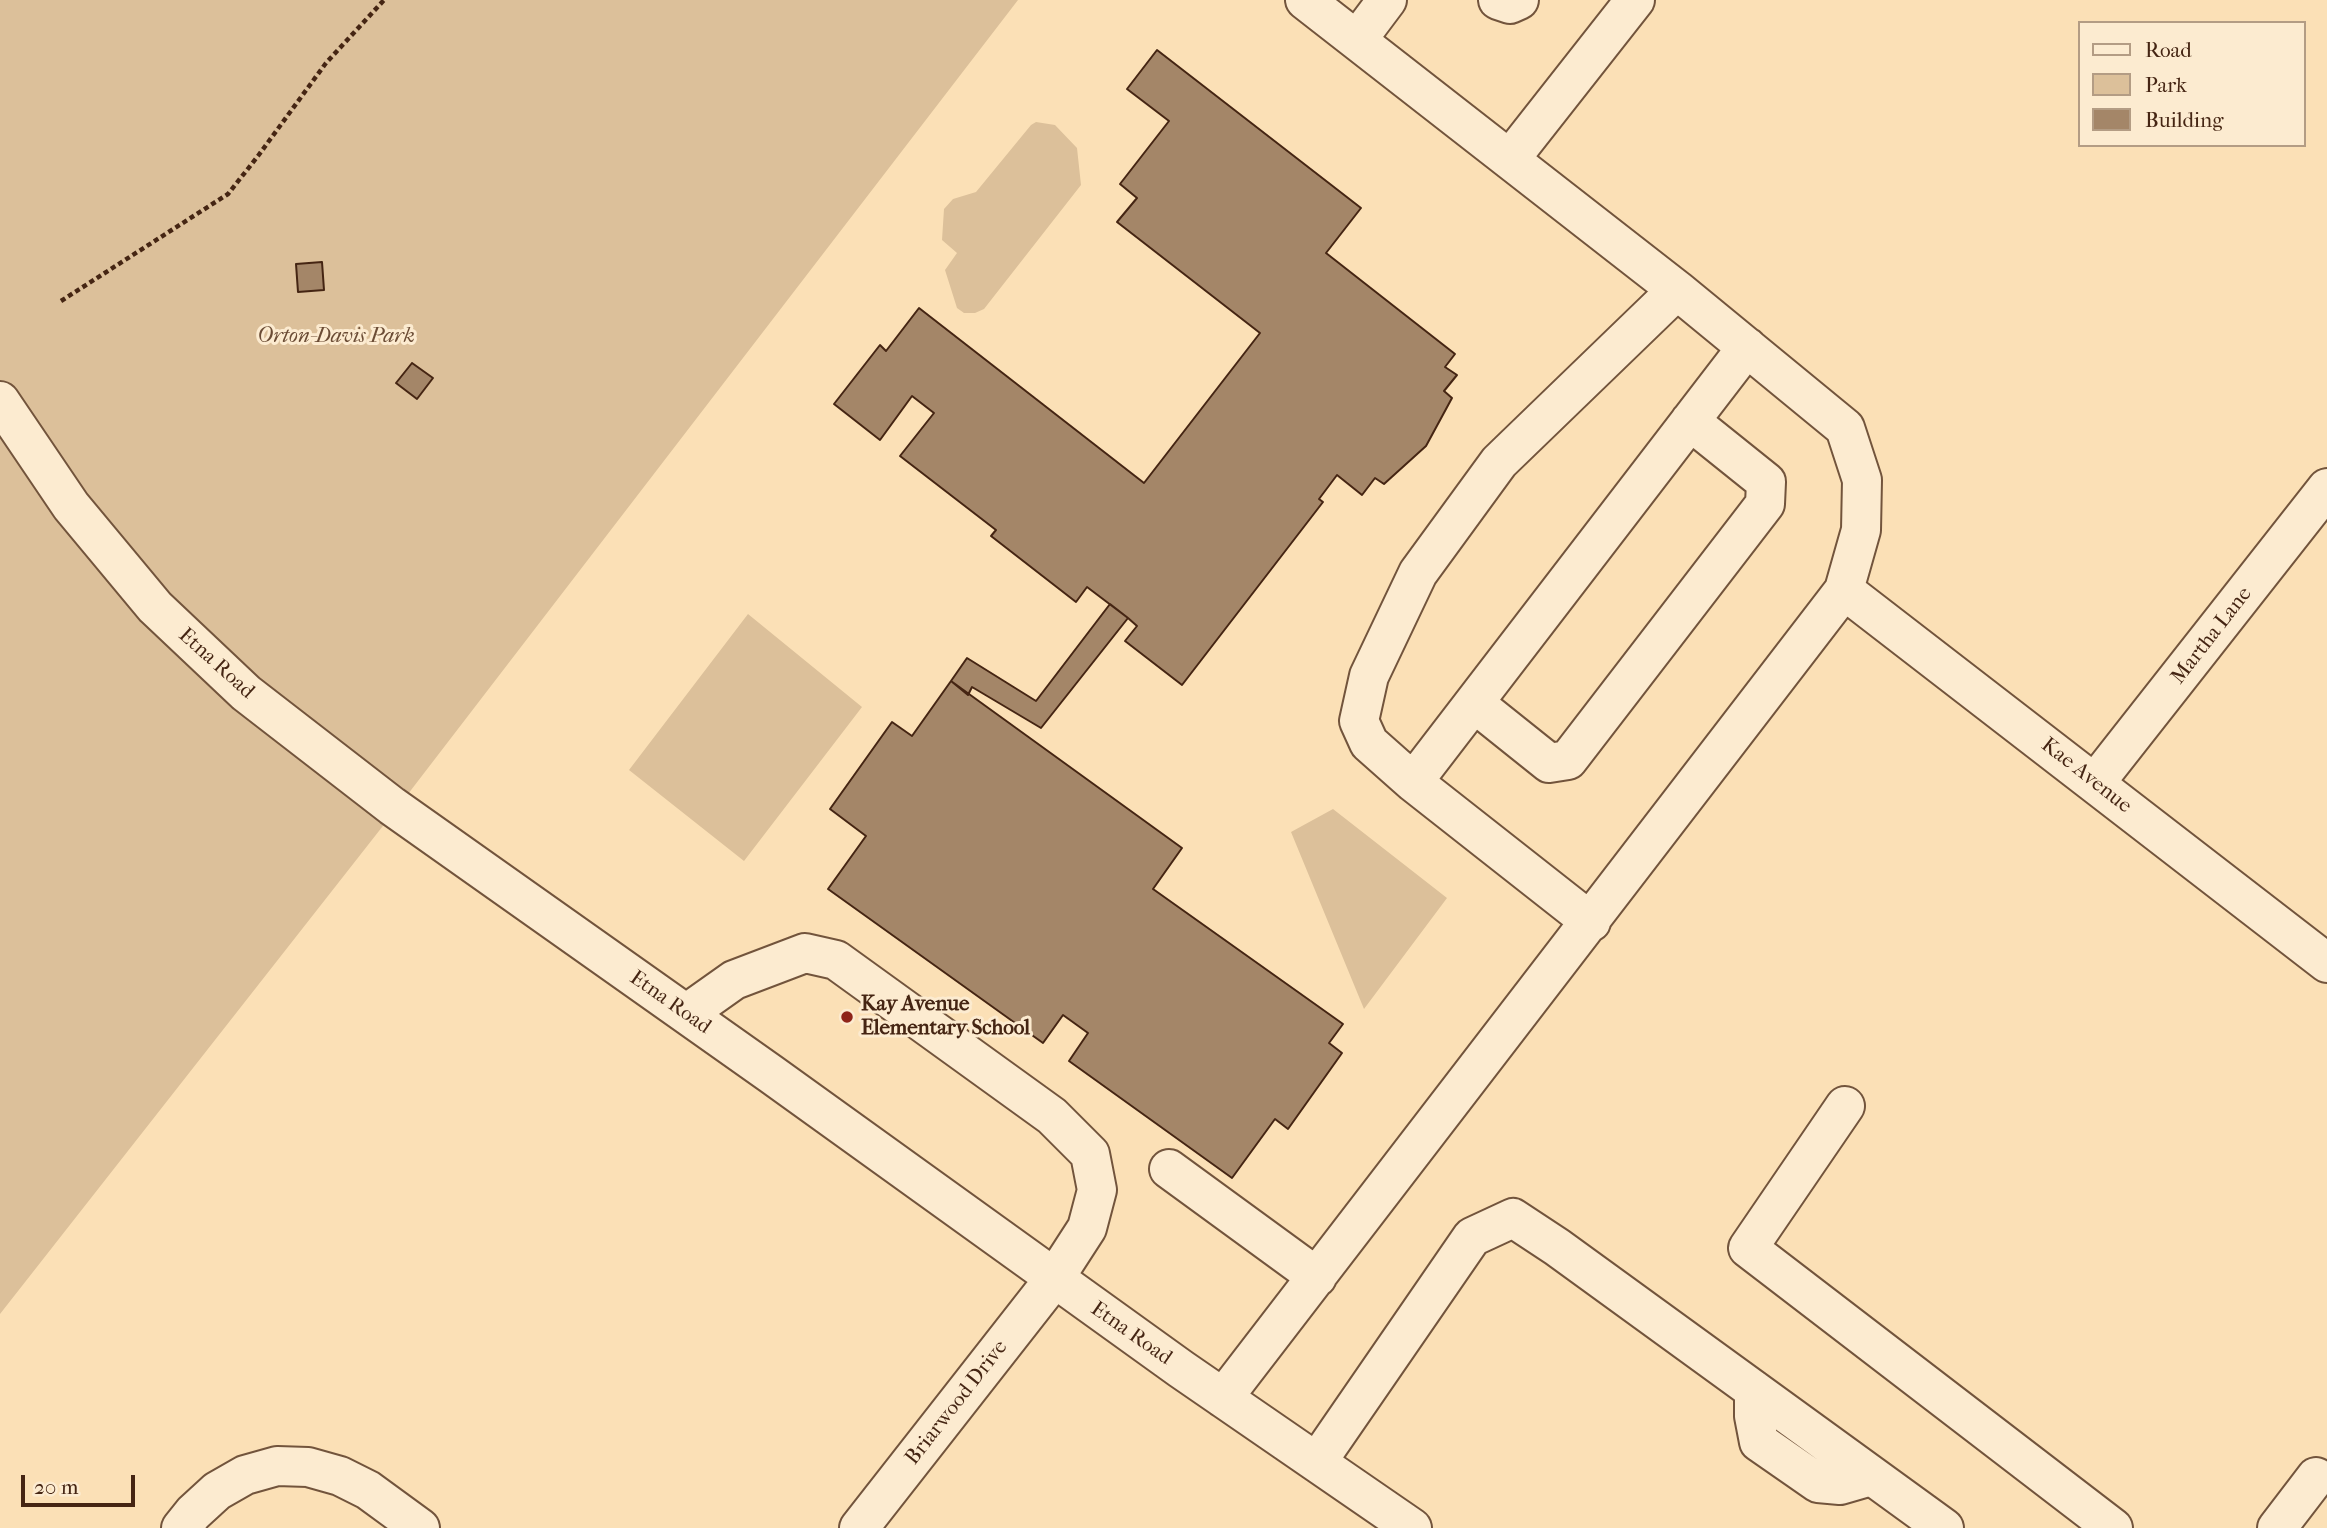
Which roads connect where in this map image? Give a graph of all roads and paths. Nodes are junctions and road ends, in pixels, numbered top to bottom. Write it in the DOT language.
graph roads {
  1 [pos="384,0"];
  2 [pos="1305,0"];
  3 [pos="1387,0"];
  4 [pos="1498,0"];
  5 [pos="1519,0"];
  6 [pos="1635,0"];
  7 [pos="1357,40"];
  8 [pos="1510,159"];
  9 [pos="1677,290"];
  10 [pos="61,302"];
  11 [pos="1747,347"];
  12 [pos="0,401"];
  13 [pos="1690,421"];
  14 [pos="2327,488"];
  15 [pos="1844,590"];
  16 [pos="1474,703"];
  17 [pos="1413,782"];
  18 [pos="2095,783"];
  19 [pos="1591,922"];
  20 [pos="2327,962"];
  21 [pos="686,1014"];
  22 [pos="1845,1106"];
  23 [pos="1169,1169"];
  24 [pos="1317,1277"];
  25 [pos="1054,1279"];
  26 [pos="1223,1398"];
  27 [pos="1317,1462"];
  28 [pos="2316,1477"];
  29 [pos="181,1528"];
  30 [pos="420,1528"];
  31 [pos="859,1528"];
  32 [pos="1412,1528"];
  33 [pos="1944,1528"];
  34 [pos="2113,1528"];
  35 [pos="2277,1528"];
  1 -- 10 [label="path"];
  2 -- 7 [label="street"];
  3 -- 7 [label="street"];
  4 -- 5 [label="street"];
  6 -- 8 [label="street"];
  7 -- 8 [label="street"];
  8 -- 9 [label="street"];
  9 -- 11 [label="street"];
  9 -- 17 [label="street"];
  11 -- 13 [label="street"];
  11 -- 15 [label="street"];
  12 -- 21 [label="street, Etna Road"];
  13 -- 16 [label="street"];
  13 -- 16 [label="street"];
  14 -- 18 [label="street, Martha Lane"];
  15 -- 18 [label="street, Kae Avenue"];
  15 -- 19 [label="street"];
  16 -- 17 [label="street"];
  17 -- 19 [label="street"];
  18 -- 20 [label="street, Kae Avenue"];
  19 -- 24 [label="street"];
  21 -- 25 [label="street, Etna Road"];
  21 -- 25 [label="street, Briarwood Drive"];
  22 -- 34 [label="street"];
  23 -- 24 [label="street"];
  24 -- 26 [label="street"];
  25 -- 26 [label="street, Etna Road"];
  25 -- 31 [label="street, Briarwood Drive"];
  26 -- 27 [label="street, Etna Road"];
  27 -- 32 [label="street, Etna Road"];
  27 -- 33 [label="street"];
  28 -- 35 [label="street"];
  29 -- 30 [label="street"];
}
